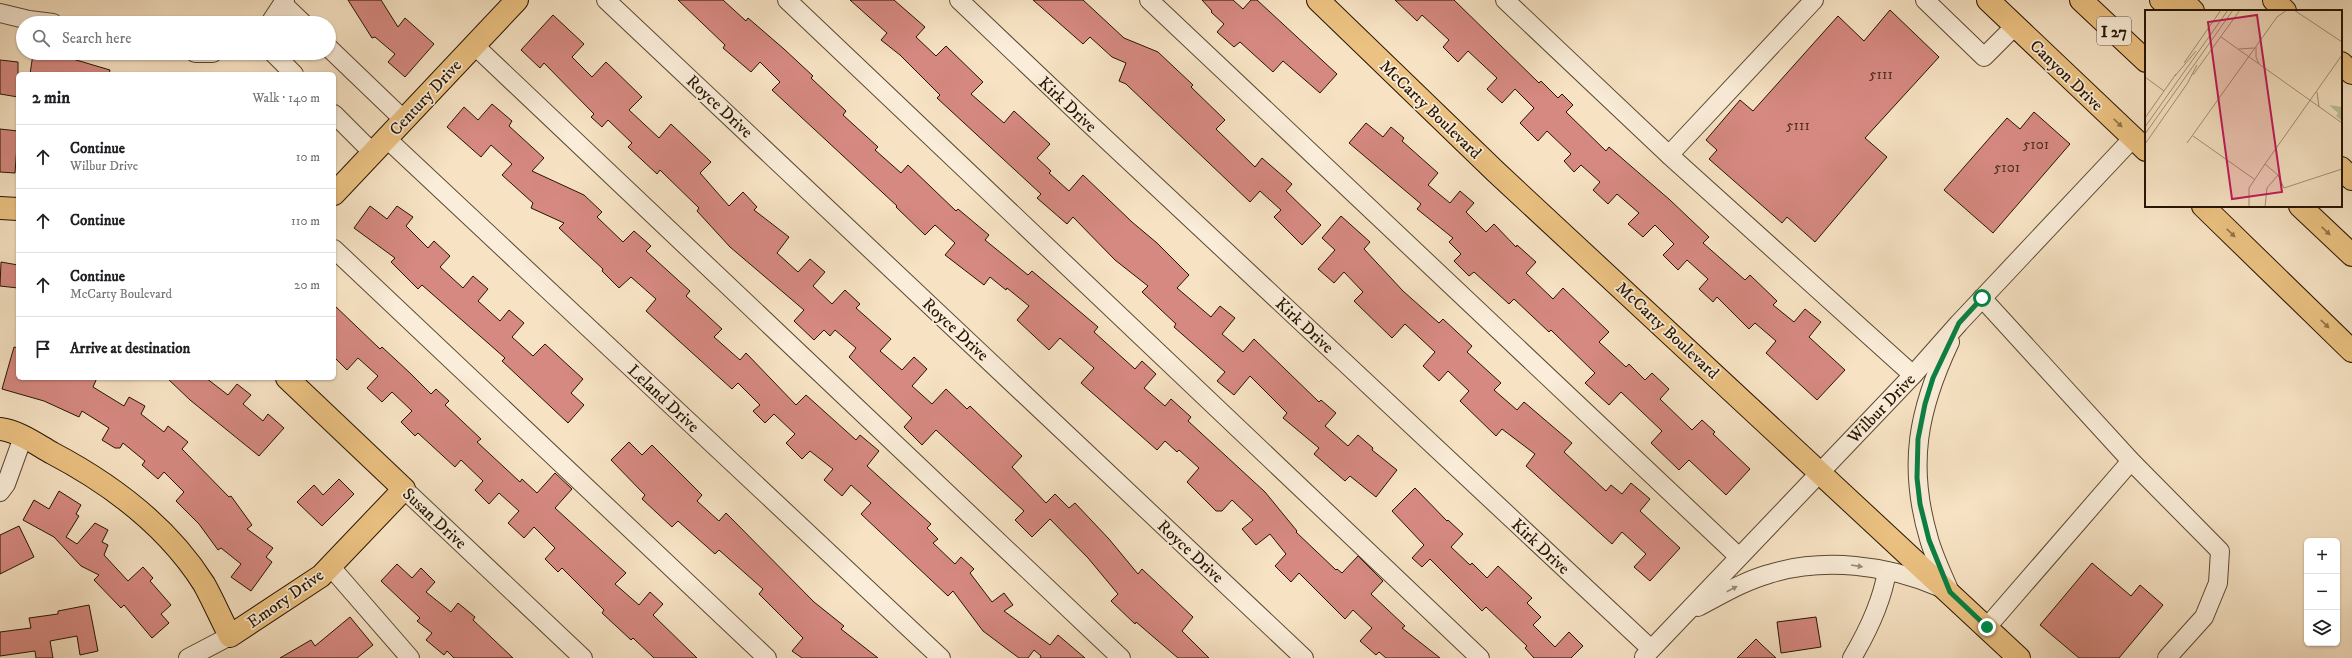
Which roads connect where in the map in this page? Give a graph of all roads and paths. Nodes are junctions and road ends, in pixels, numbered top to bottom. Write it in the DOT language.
graph roads {
  1 [pos="517,0"];
  2 [pos="606,0"];
  3 [pos="787,0"];
  4 [pos="959,0"];
  5 [pos="1149,0"];
  6 [pos="1318,0"];
  7 [pos="1505,0"];
  8 [pos="1814,0"];
  9 [pos="1925,0"];
  10 [pos="1988,0"];
  11 [pos="2081,0"];
  12 [pos="2161,0"];
  13 [pos="2182,0"];
  14 [pos="2274,0"];
  15 [pos="284,2"];
  16 [pos="2172,10"];
  17 [pos="2192,10"];
  18 [pos="2285,10"];
  19 [pos="0,13"];
  20 [pos="275,16"];
  21 [pos="297,16"];
  22 [pos="16,17"];
  23 [pos="2015,26"];
  24 [pos="474,45"];
  25 [pos="336,55"];
  26 [pos="280,60"];
  27 [pos="2145,60"];
  28 [pos="2342,64"];
  29 [pos="292,72"];
  30 [pos="2352,74"];
  31 [pos="336,115"];
  32 [pos="404,120"];
  33 [pos="2140,144"];
  34 [pos="379,146"];
  35 [pos="1669,155"];
  36 [pos="2342,169"];
  37 [pos="2352,179"];
  38 [pos="336,192"];
  39 [pos="2204,207"];
  40 [pos="2301,207"];
  41 [pos="0,208"];
  42 [pos="16,209"];
  43 [pos="336,251"];
  44 [pos="2352,255"];
  45 [pos="1982,298"];
  46 [pos="1959,323"];
  47 [pos="2352,351"];
  48 [pos="1913,376"];
  49 [pos="289,380"];
  50 [pos="0,429"];
  51 [pos="23,437"];
  52 [pos="2131,461"];
  53 [pos="1821,472"];
  54 [pos="404,489"];
  55 [pos="0,492"];
  56 [pos="1739,557"];
  57 [pos="330,566"];
  58 [pos="1887,571"];
  59 [pos="1950,592"];
  60 [pos="1685,614"];
  61 [pos="1987,627"];
  62 [pos="230,636"];
  63 [pos="1647,653"];
  64 [pos="188,658"];
  65 [pos="410,658"];
  66 [pos="583,658"];
  67 [pos="767,658"];
  68 [pos="942,658"];
  69 [pos="1121,658"];
  70 [pos="1304,658"];
  71 [pos="1480,658"];
  72 [pos="1852,658"];
  73 [pos="2019,658"];
  74 [pos="2167,658"];
  1 -- 24 [label="main road, Century Drive"];
  2 -- 70 [label="street, Royce Drive"];
  3 -- 71 [label="street"];
  4 -- 63 [label="street, Kirk Drive"];
  5 -- 56 [label="street"];
  6 -- 53 [label="main road, McCarty Boulevard"];
  7 -- 35 [label="street"];
  8 -- 35 [label="street"];
  9 -- 23 [label="street"];
  10 -- 23 [label="main road, Canyon Drive"];
  11 -- 27 [label="main road, I 27"];
  12 -- 16 [label="main road"];
  13 -- 17 [label="main road"];
  14 -- 18 [label="main road"];
  15 -- 20 [label="street"];
  15 -- 21 [label="street"];
  19 -- 22 [label="street"];
  23 -- 33 [label="main road, Canyon Drive, one-way"];
  24 -- 32 [label="main road, Century Drive"];
  24 -- 69 [label="street"];
  25 -- 32 [label="street"];
  26 -- 29 [label="street"];
  28 -- 30 [label="main road"];
  31 -- 34 [label="street, Leland Drive"];
  32 -- 34 [label="main road, Century Drive"];
  33 -- 45 [label="street, Wilbur Drive"];
  34 -- 38 [label="main road, Century Drive"];
  34 -- 68 [label="street, Leland Drive"];
  35 -- 48 [label="street"];
  36 -- 37 [label="main road"];
  39 -- 47 [label="main road, one-way"];
  40 -- 44 [label="main road, one-way"];
  41 -- 42 [label="main road"];
  43 -- 67 [label="street"];
  45 -- 46 [label="street, Wilbur Drive"];
  45 -- 52 [label="street"];
  46 -- 48 [label="street, Wilbur Drive"];
  46 -- 59 [label="street"];
  48 -- 53 [label="street, Wilbur Drive"];
  49 -- 54 [label="main road, Susan Drive"];
  50 -- 51 [label="main road"];
  51 -- 55 [label="street"];
  51 -- 62 [label="main road"];
  52 -- 61 [label="street"];
  52 -- 74 [label="street"];
  53 -- 56 [label="street, Wilbur Drive"];
  53 -- 59 [label="main road, McCarty Boulevard"];
  54 -- 57 [label="main road, Emory Drive"];
  54 -- 66 [label="street, Susan Drive"];
  56 -- 60 [label="street, Wilbur Drive"];
  57 -- 62 [label="main road, Emory Drive"];
  57 -- 65 [label="street"];
  58 -- 59 [label="street"];
  60 -- 58 [label="street, one-way"];
  58 -- 72 [label="street"];
  59 -- 61 [label="main road, McCarty Boulevard"];
  60 -- 63 [label="street, Wilbur Drive"];
  61 -- 73 [label="main road, McCarty Boulevard"];
  62 -- 64 [label="street, Emory Drive"];
}
